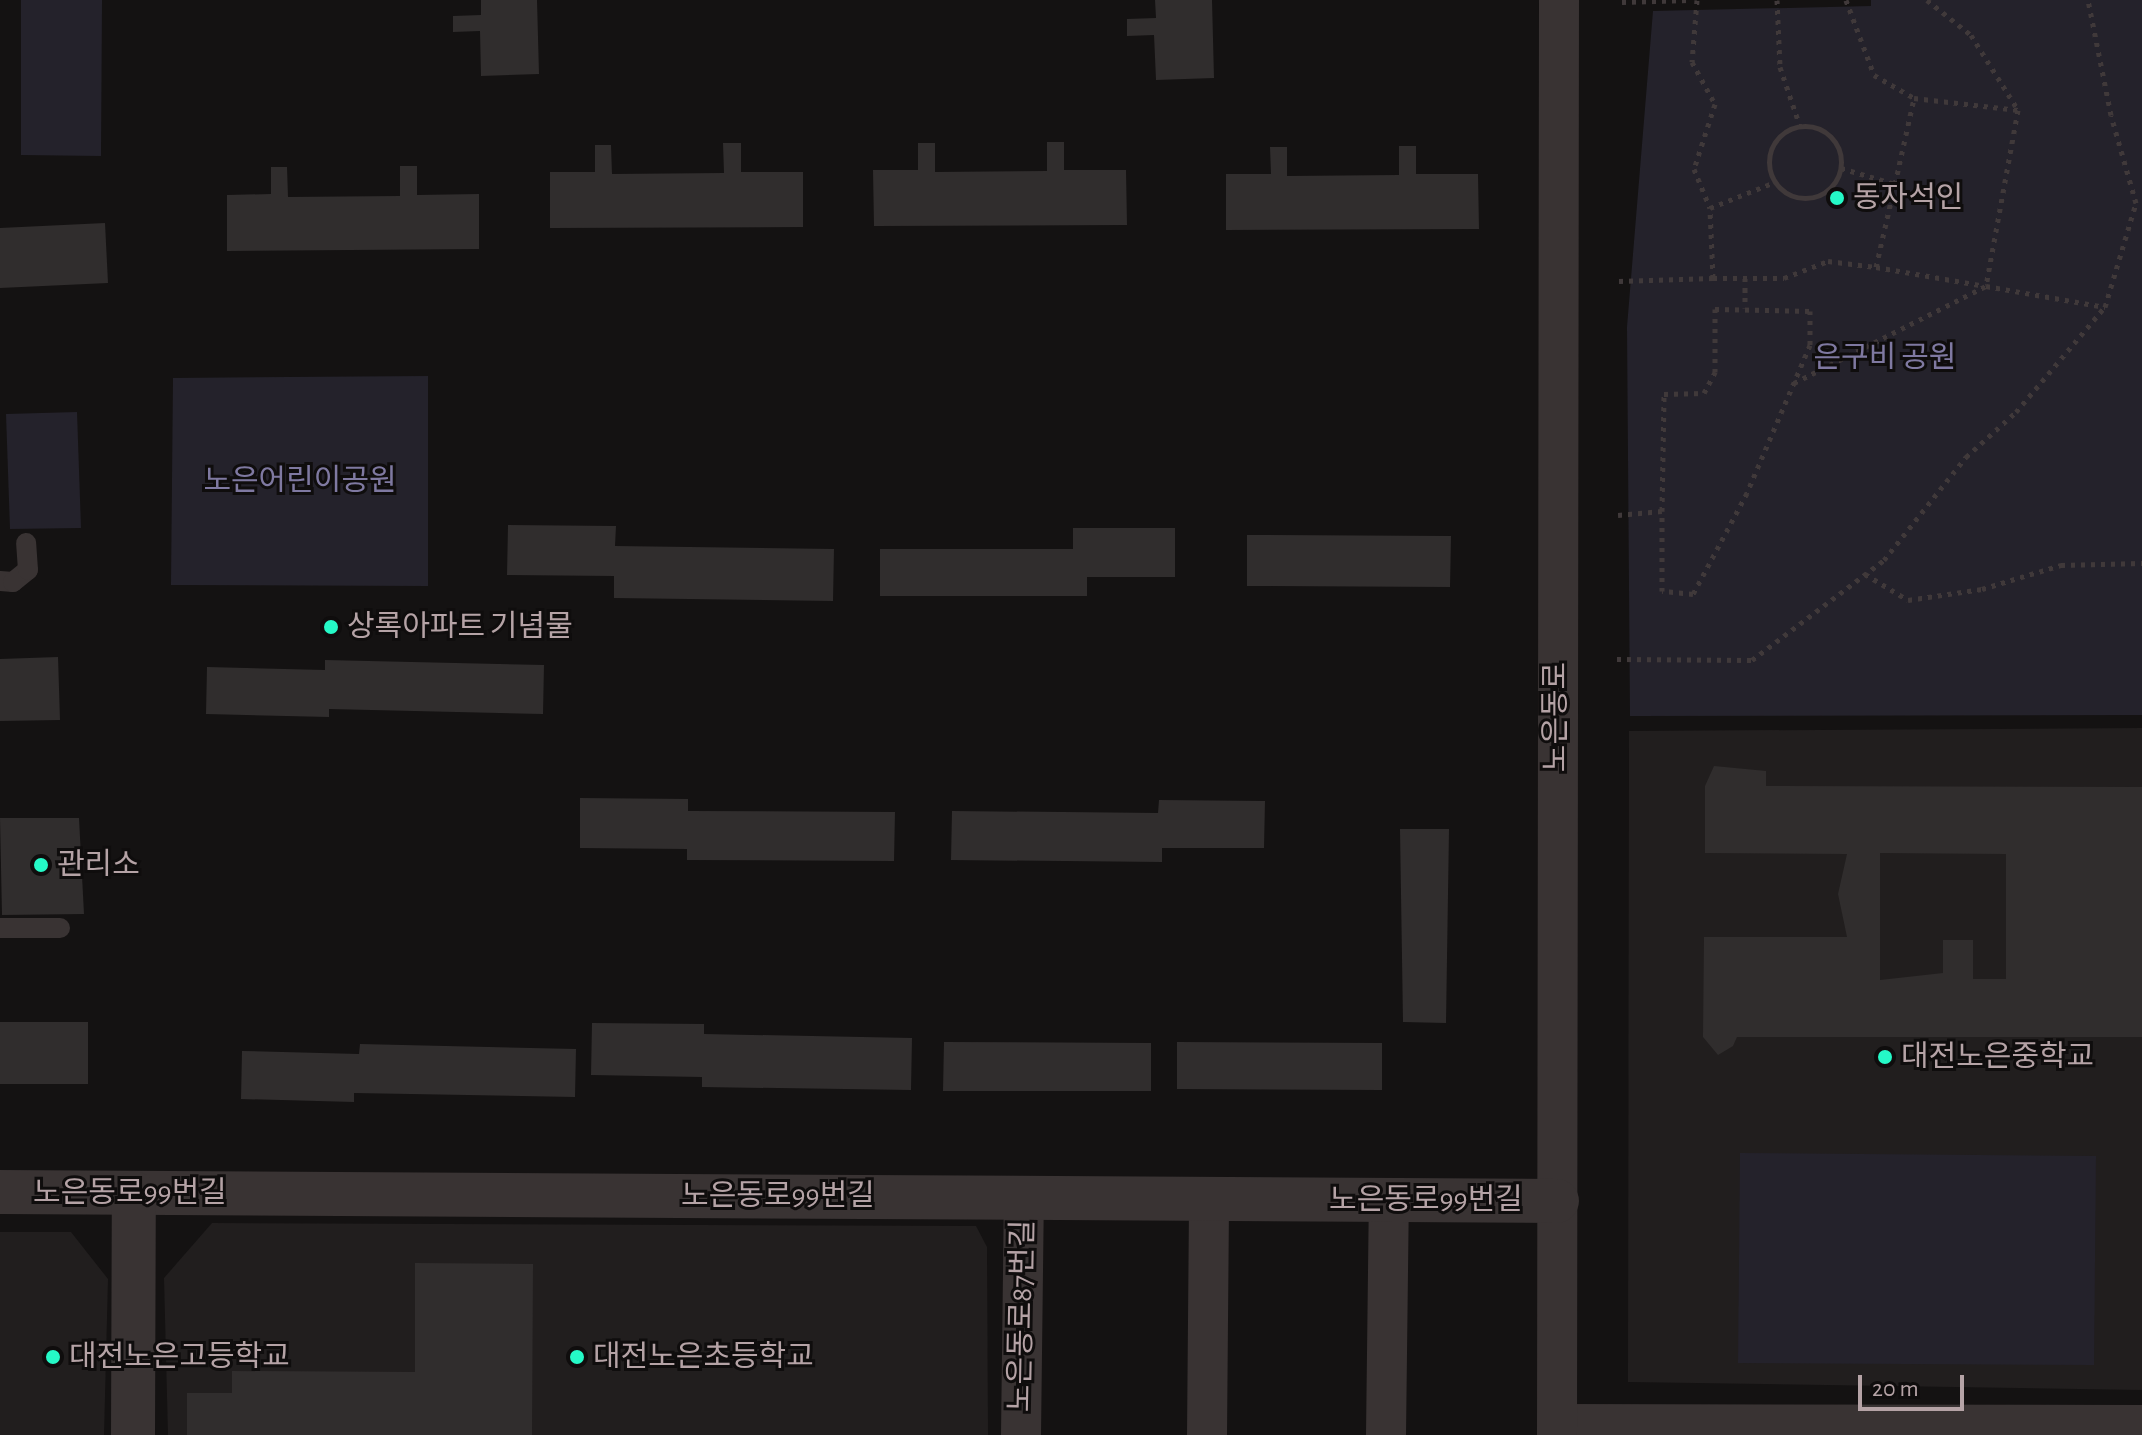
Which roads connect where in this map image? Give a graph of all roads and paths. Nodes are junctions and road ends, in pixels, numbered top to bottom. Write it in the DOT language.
graph roads {
  1 [pos="1559,0"];
  2 [pos="1689,0"];
  3 [pos="1697,0"];
  4 [pos="1777,0"];
  5 [pos="1846,0"];
  6 [pos="1927,0"];
  7 [pos="2088,0"];
  8 [pos="1622,2"];
  9 [pos="1914,98"];
  10 [pos="2018,110"];
  11 [pos="1800,126"];
  12 [pos="1841,168"];
  13 [pos="1775,182"];
  14 [pos="1895,184"];
  15 [pos="2139,203"];
  16 [pos="1710,208"];
  17 [pos="1876,267"];
  18 [pos="1713,278"];
  19 [pos="1745,278"];
  20 [pos="1619,281"];
  21 [pos="1986,286"];
  22 [pos="2105,307"];
  23 [pos="1745,308"];
  24 [pos="1792,385"];
  25 [pos="1662,511"];
  26 [pos="1618,515"];
  27 [pos="26,543"];
  28 [pos="2142,563"];
  29 [pos="1865,574"];
  30 [pos="0,581"];
  31 [pos="1617,659"];
  32 [pos="0,928"];
  33 [pos="60,928"];
  34 [pos="0,1192"];
  35 [pos="134,1193"];
  36 [pos="1024,1198"];
  37 [pos="1209,1199"];
  38 [pos="1389,1200"];
  39 [pos="1557,1201"];
  40 [pos="2142,1425"];
  41 [pos="1557,1429"];
  42 [pos="1726,1430"];
  43 [pos="133,1435"];
  44 [pos="1021,1435"];
  45 [pos="1207,1435"];
  46 [pos="1386,1435"];
  1 -- 39 [label="street, 노은동로"];
  2 -- 8 [label="path"];
  3 -- 16 [label="path"];
  4 -- 11 [label="path"];
  5 -- 9 [label="path"];
  6 -- 10 [label="path"];
  7 -- 15 [label="path"];
  9 -- 10 [label="path"];
  9 -- 14 [label="path"];
  10 -- 21 [label="path"];
  11 -- 12 [label="path"];
  11 -- 13 [label="path"];
  12 -- 13 [label="path"];
  12 -- 14 [label="path"];
  13 -- 16 [label="path"];
  14 -- 17 [label="path"];
  15 -- 22 [label="path"];
  16 -- 18 [label="path"];
  17 -- 19 [label="path"];
  17 -- 21 [label="path"];
  18 -- 19 [label="path"];
  18 -- 20 [label="path"];
  19 -- 23 [label="path"];
  21 -- 22 [label="path"];
  21 -- 24 [label="path"];
  22 -- 29 [label="path"];
  23 -- 24 [label="path"];
  23 -- 25 [label="path"];
  24 -- 25 [label="path"];
  25 -- 26 [label="path"];
  27 -- 30 [label="lane"];
  28 -- 29 [label="path"];
  29 -- 31 [label="path"];
  32 -- 33 [label="lane"];
  34 -- 35 [label="street, 노은동로99번길"];
  35 -- 36 [label="street, 노은동로99번길"];
  35 -- 43 [label="street"];
  36 -- 37 [label="street, 노은동로99번길"];
  36 -- 44 [label="street, 노은동로87번길"];
  37 -- 38 [label="street, 노은동로99번길"];
  37 -- 45 [label="street"];
  38 -- 39 [label="street, 노은동로99번길"];
  38 -- 46 [label="street"];
  39 -- 41 [label="street, 노은동로"];
  40 -- 42 [label="street"];
  41 -- 42 [label="street"];
}
